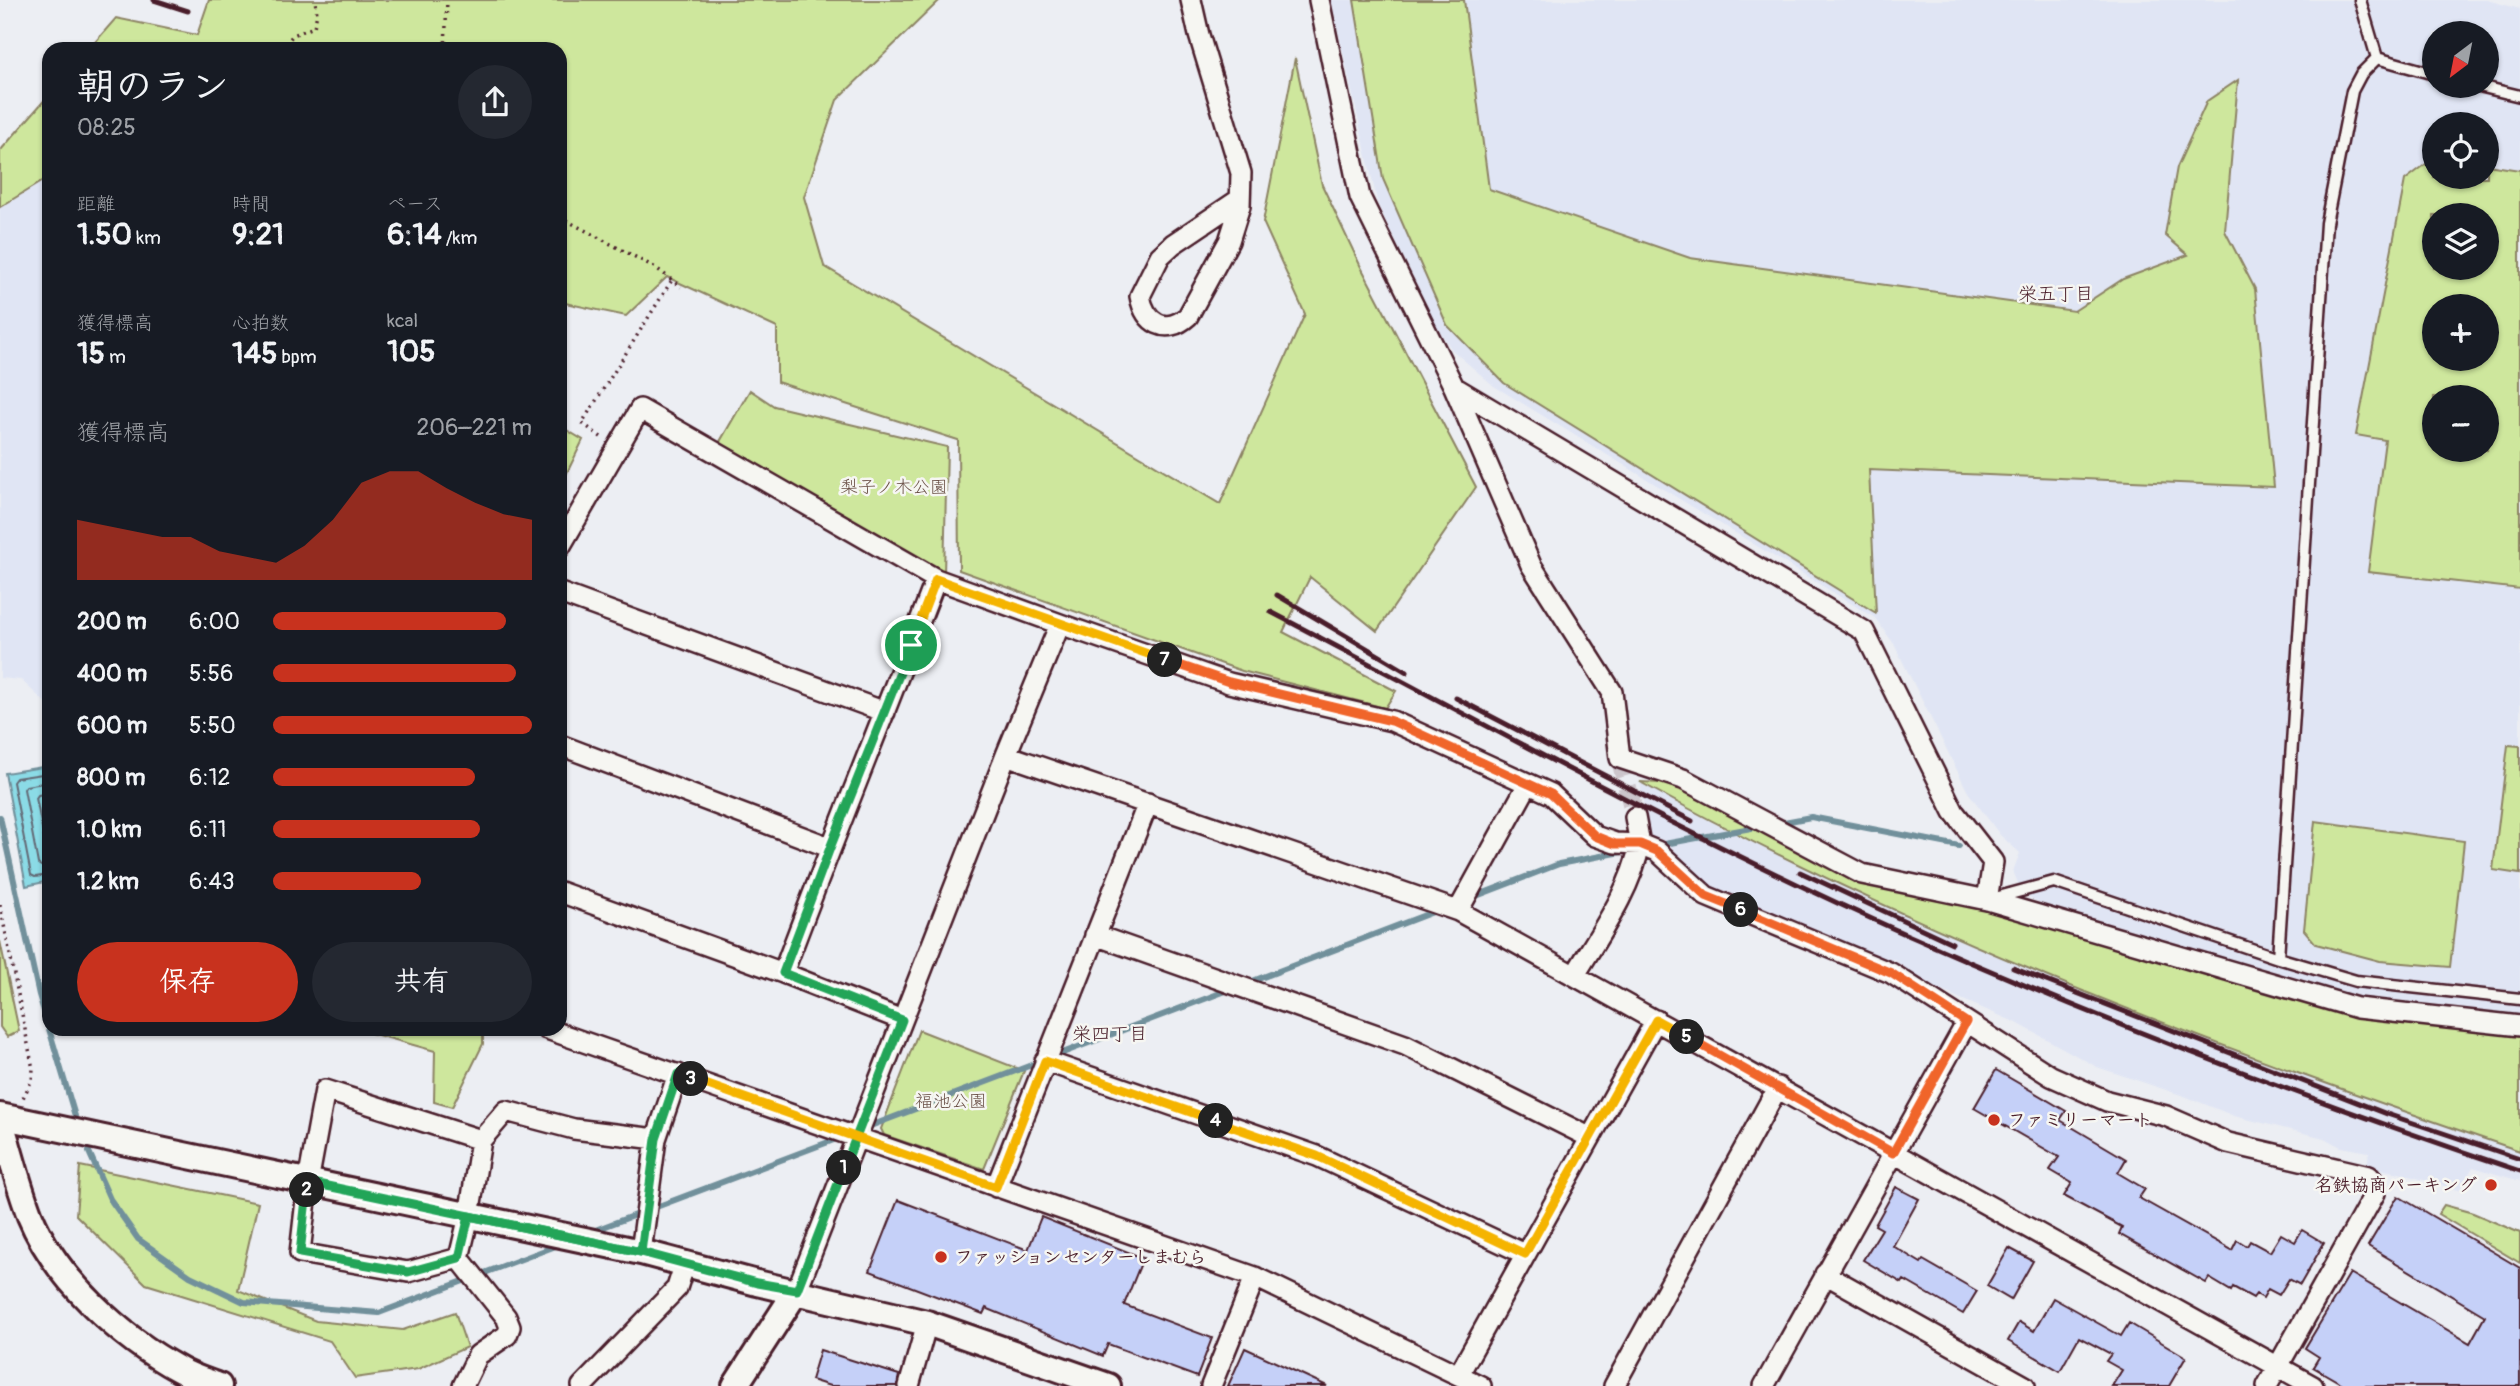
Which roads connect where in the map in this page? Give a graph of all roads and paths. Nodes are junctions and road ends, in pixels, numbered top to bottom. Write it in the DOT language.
graph roads {
  1 [pos="315,0"];
  2 [pos="447,0"];
  3 [pos="1191,0"];
  4 [pos="1319,0"];
  5 [pos="2360,0"];
  6 [pos="287,42"];
  7 [pos="445,42"];
  8 [pos="2377,58"];
  9 [pos="2422,71"];
  10 [pos="2499,91"];
  11 [pos="2520,96"];
  12 [pos="1240,200"];
  13 [pos="567,221"];
  14 [pos="672,280"];
  15 [pos="681,287"];
  16 [pos="1454,387"];
  17 [pos="617,448"];
  18 [pos="567,535"];
  19 [pos="936,579"];
  20 [pos="567,596"];
  21 [pos="1060,624"];
  22 [pos="885,712"];
  23 [pos="567,748"];
  24 [pos="1006,755"];
  25 [pos="1528,784"];
  26 [pos="1148,803"];
  27 [pos="1635,817"];
  28 [pos="1640,844"];
  29 [pos="830,848"];
  30 [pos="567,895"];
  31 [pos="1987,900"];
  32 [pos="0,905"];
  33 [pos="1458,911"];
  34 [pos="1095,935"];
  35 [pos="2278,958"];
  36 [pos="783,973"];
  37 [pos="1575,975"];
  38 [pos="2520,999"];
  39 [pos="902,1020"];
  40 [pos="1656,1020"];
  41 [pos="1966,1022"];
  42 [pos="2520,1026"];
  43 [pos="567,1036"];
  44 [pos="1045,1061"];
  45 [pos="678,1074"];
  46 [pos="1778,1087"];
  47 [pos="22,1100"];
  48 [pos="0,1117"];
  49 [pos="856,1137"];
  50 [pos="1589,1137"];
  51 [pos="656,1139"];
  52 [pos="481,1140"];
  53 [pos="1893,1153"];
  54 [pos="308,1182"];
  55 [pos="996,1187"];
  56 [pos="469,1216"];
  57 [pos="641,1252"];
  58 [pos="1525,1254"];
  59 [pos="459,1258"];
  60 [pos="685,1264"];
  61 [pos="1825,1274"];
  62 [pos="1255,1277"];
  63 [pos="797,1290"];
  64 [pos="927,1323"];
  65 [pos="2277,1366"];
  66 [pos="1459,1374"];
  67 [pos="219,1386"];
  68 [pos="463,1386"];
  69 [pos="582,1386"];
  70 [pos="735,1386"];
  71 [pos="909,1386"];
  72 [pos="1108,1386"];
  73 [pos="1211,1386"];
  74 [pos="1481,1386"];
  75 [pos="1614,1386"];
  76 [pos="1764,1386"];
  77 [pos="2025,1386"];
  78 [pos="2267,1386"];
  79 [pos="2313,1386"];
  1 -- 6 [label="path"];
  2 -- 7 [label="path"];
  3 -- 12 [label="street"];
  4 -- 16 [label="street"];
  5 -- 8 [label="lane"];
  8 -- 9 [label="lane"];
  8 -- 35 [label="lane"];
  10 -- 11 [label="lane"];
  12 -- 12 [label="street"];
  13 -- 14 [label="path"];
  14 -- 15 [label="path"];
  14 -- 17 [label="path"];
  16 -- 31 [label="street"];
  16 -- 31 [label="street"];
  17 -- 18 [label="street"];
  17 -- 19 [label="street"];
  19 -- 21 [label="street"];
  19 -- 22 [label="street"];
  20 -- 22 [label="street"];
  21 -- 24 [label="street"];
  21 -- 25 [label="street"];
  22 -- 29 [label="street"];
  23 -- 29 [label="street"];
  24 -- 26 [label="street"];
  24 -- 39 [label="street"];
  25 -- 28 [label="street"];
  25 -- 33 [label="street"];
  26 -- 33 [label="street"];
  26 -- 34 [label="street"];
  27 -- 28 [label="street"];
  28 -- 37 [label="street"];
  28 -- 41 [label="street"];
  29 -- 36 [label="street"];
  30 -- 36 [label="street"];
  31 -- 35 [label="lane"];
  31 -- 42 [label="street"];
  32 -- 47 [label="path"];
  33 -- 37 [label="street"];
  34 -- 44 [label="street"];
  34 -- 50 [label="street"];
  35 -- 38 [label="lane"];
  36 -- 39 [label="street"];
  37 -- 40 [label="street"];
  39 -- 49 [label="street"];
  40 -- 46 [label="street"];
  40 -- 50 [label="street"];
  41 -- 53 [label="street"];
  41 -- 65 [label="street"];
  43 -- 45 [label="street"];
  44 -- 55 [label="street"];
  44 -- 58 [label="street"];
  45 -- 49 [label="street"];
  45 -- 51 [label="street"];
  46 -- 53 [label="street"];
  46 -- 75 [label="street"];
  48 -- 54 [label="street"];
  48 -- 67 [label="street"];
  49 -- 55 [label="street"];
  49 -- 63 [label="street"];
  50 -- 58 [label="street"];
  51 -- 52 [label="street"];
  51 -- 57 [label="street"];
  52 -- 54 [label="street"];
  52 -- 56 [label="street"];
  53 -- 61 [label="street"];
  53 -- 65 [label="street"];
  54 -- 56 [label="street"];
  54 -- 59 [label="street"];
  55 -- 62 [label="street"];
  56 -- 57 [label="street"];
  56 -- 59 [label="street"];
  57 -- 60 [label="street"];
  58 -- 66 [label="street"];
  59 -- 68 [label="street"];
  60 -- 63 [label="street"];
  60 -- 69 [label="street"];
  61 -- 76 [label="street"];
  61 -- 77 [label="street"];
  62 -- 66 [label="street"];
  62 -- 73 [label="street"];
  63 -- 64 [label="street"];
  63 -- 70 [label="street"];
  64 -- 71 [label="street"];
  64 -- 72 [label="street"];
  65 -- 78 [label="street"];
  65 -- 79 [label="street"];
  66 -- 74 [label="street"];
}
